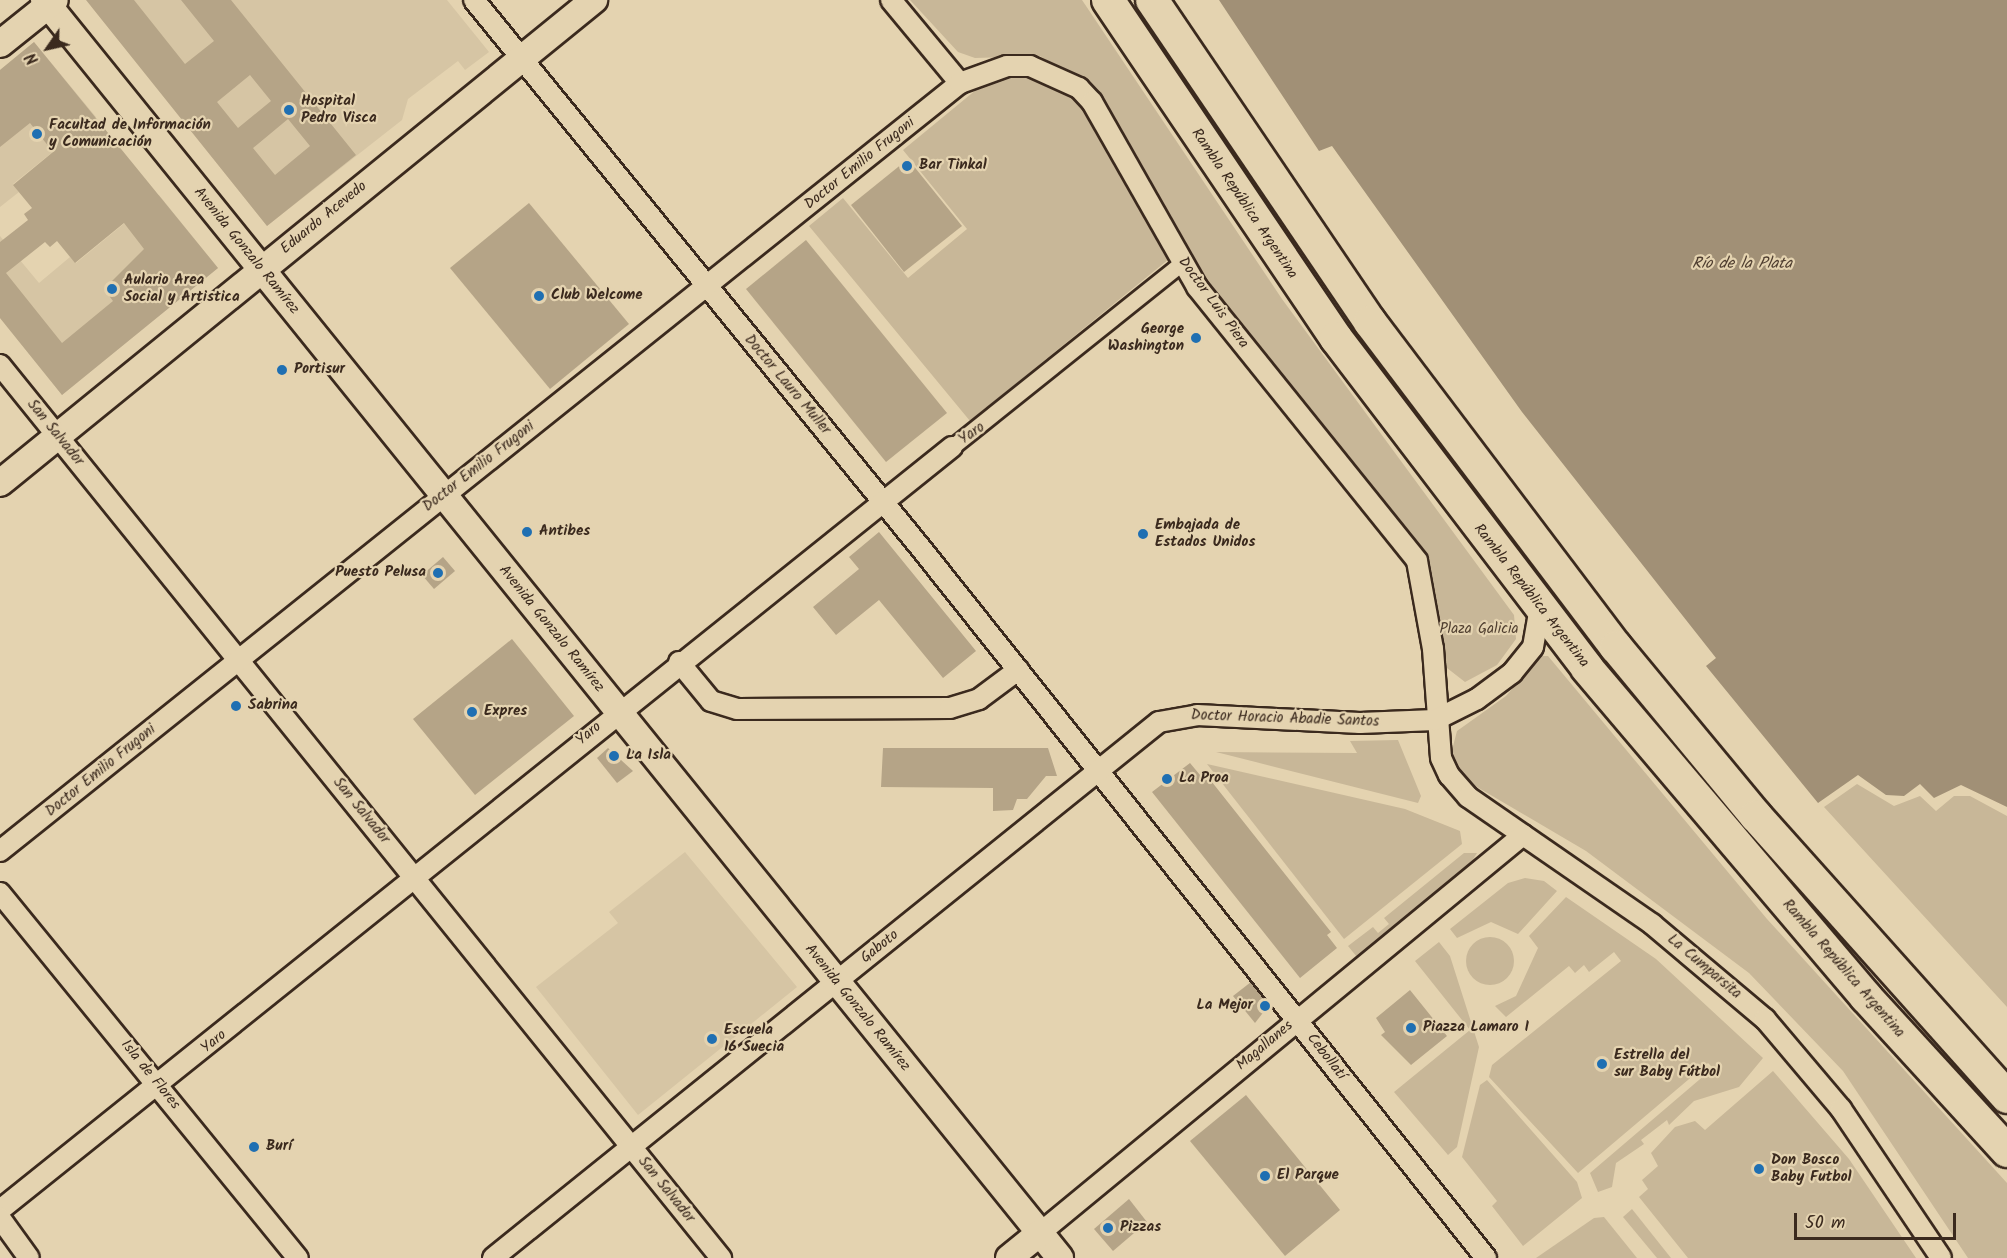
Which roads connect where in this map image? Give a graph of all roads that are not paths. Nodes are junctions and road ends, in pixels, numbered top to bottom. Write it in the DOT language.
graph roads {
  1 [pos="474,0"];
  2 [pos="594,0"];
  3 [pos="891,0"];
  4 [pos="1108,0"];
  5 [pos="1152,0"];
  6 [pos="49,2"];
  7 [pos="0,44"];
  8 [pos="522,58"];
  9 [pos="960,83"];
  10 [pos="1182,263"];
  11 [pos="260,268"];
  12 [pos="707,288"];
  13 [pos="0,365"];
  14 [pos="57,436"];
  15 [pos="952,447"];
  16 [pos="0,483"];
  17 [pos="442,495"];
  18 [pos="882,500"];
  19 [pos="1540,608"];
  20 [pos="239,660"];
  21 [pos="679,663"];
  22 [pos="1018,670"];
  23 [pos="617,711"];
  24 [pos="1435,720"];
  25 [pos="1098,772"];
  26 [pos="1523,835"];
  27 [pos="0,851"];
  28 [pos="415,878"];
  29 [pos="0,893"];
  30 [pos="836,982"];
  31 [pos="1297,1020"];
  32 [pos="159,1086"];
  33 [pos="2007,1097"];
  34 [pos="631,1147"];
  35 [pos="2007,1151"];
  36 [pos="0,1209"];
  37 [pos="0,1218"];
  38 [pos="1040,1233"];
  39 [pos="29,1258"];
  40 [pos="298,1258"];
  41 [pos="493,1258"];
  42 [pos="721,1258"];
  43 [pos="1009,1258"];
  44 [pos="1060,1258"];
  45 [pos="1486,1258"];
  46 [pos="1941,1258"];
  1 -- 8 [label="street, Doctor Lauro Muller"];
  2 -- 8 [label="street, Eduardo Acevedo"];
  3 -- 9 [label="street"];
  4 -- 19 [label="main road, Rambla República Argentina"];
  5 -- 33 [label="main road"];
  6 -- 7 [label="street"];
  6 -- 11 [label="street, Avenida Gonzalo Ramírez"];
  8 -- 11 [label="street, Eduardo Acevedo"];
  8 -- 12 [label="street, Doctor Lauro Muller"];
  9 -- 10 [label="street, Doctor Luis Piera"];
  9 -- 12 [label="street, Doctor Emilio Frugoni"];
  10 -- 15 [label="street, Yaro"];
  10 -- 24 [label="street, Doctor Luis Piera"];
  11 -- 14 [label="street, Eduardo Acevedo"];
  11 -- 17 [label="street, Avenida Gonzalo Ramírez"];
  12 -- 17 [label="street, Doctor Emilio Frugoni"];
  12 -- 18 [label="street, Doctor Lauro Muller"];
  13 -- 14 [label="street, San Salvador"];
  14 -- 16 [label="street, Eduardo Acevedo"];
  14 -- 20 [label="street, San Salvador"];
  15 -- 18 [label="street, Yaro"];
  17 -- 20 [label="street, Doctor Emilio Frugoni"];
  17 -- 23 [label="street, Avenida Gonzalo Ramírez"];
  18 -- 21 [label="street, Yaro"];
  18 -- 22 [label="street, Doctor Lauro Muller"];
  19 -- 24 [label="street, Doctor Horacio Abadie Santos"];
  19 -- 35 [label="main road, Rambla República Argentina"];
  20 -- 27 [label="street, Doctor Emilio Frugoni"];
  20 -- 28 [label="street, San Salvador"];
  21 -- 22 [label="street"];
  21 -- 23 [label="street, Yaro"];
  22 -- 25 [label="street, Doctor Lauro Muller"];
  23 -- 28 [label="street, Yaro"];
  23 -- 30 [label="street, Avenida Gonzalo Ramírez"];
  24 -- 25 [label="street, Doctor Horacio Abadie Santos"];
  24 -- 26 [label="street, La Cumparsita"];
  25 -- 30 [label="street, Gaboto"];
  25 -- 31 [label="street, Cebollatí"];
  26 -- 31 [label="street, Magallanes"];
  26 -- 46 [label="street, La Cumparsita"];
  28 -- 32 [label="street, Yaro"];
  28 -- 34 [label="street, San Salvador"];
  29 -- 32 [label="street, Isla de Flores"];
  30 -- 34 [label="street, Gaboto"];
  30 -- 38 [label="street, Avenida Gonzalo Ramírez"];
  31 -- 38 [label="street, Magallanes"];
  31 -- 45 [label="street, Cebollatí"];
  32 -- 36 [label="street, Yaro"];
  32 -- 40 [label="street, Isla de Flores"];
  34 -- 41 [label="street, Gaboto"];
  34 -- 42 [label="street, San Salvador"];
  37 -- 39 [label="street"];
  38 -- 43 [label="street, Magallanes"];
  38 -- 44 [label="street, Avenida Gonzalo Ramírez"];
}
